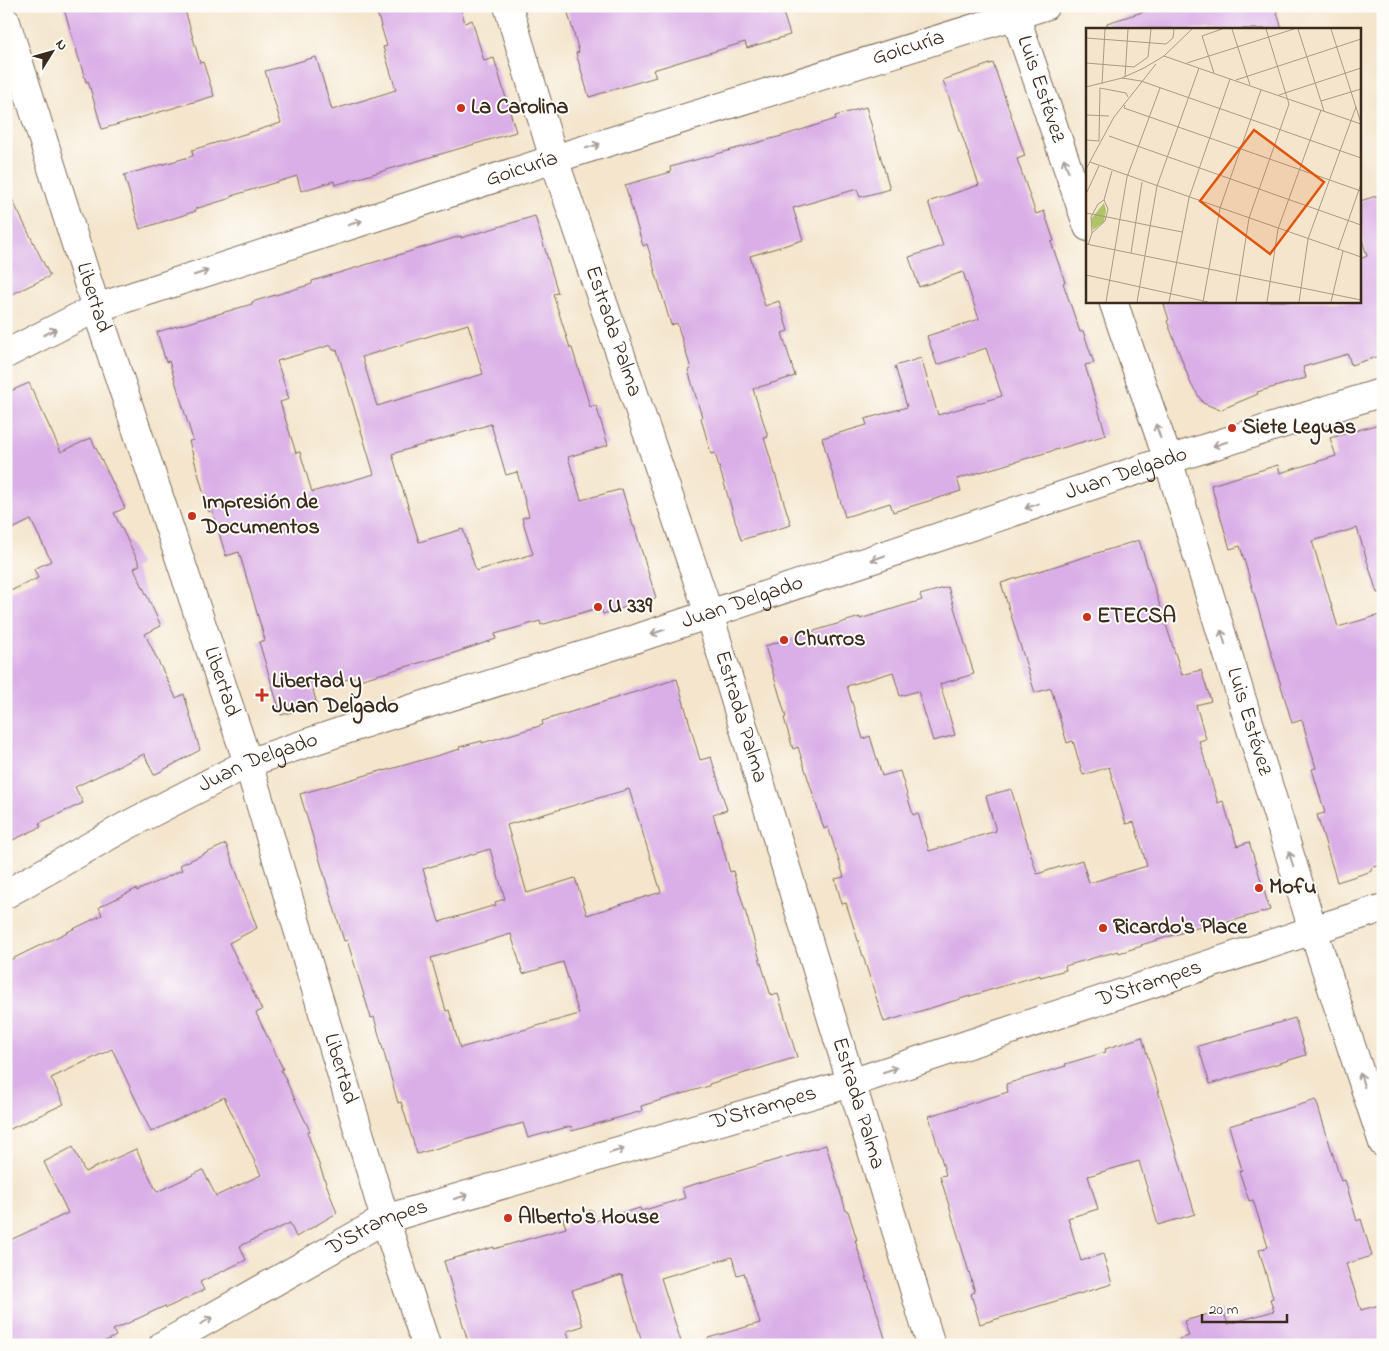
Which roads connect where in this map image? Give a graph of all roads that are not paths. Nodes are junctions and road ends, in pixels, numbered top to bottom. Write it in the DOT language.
graph roads {
  1 [pos="508,6"];
  2 [pos="1045,6"];
  3 [pos="1013,11"];
  4 [pos="6,22"];
  5 [pos="554,158"];
  6 [pos="1086,221"];
  7 [pos="1113,302"];
  8 [pos="96,308"];
  9 [pos="6,354"];
  10 [pos="1383,392"];
  11 [pos="1168,460"];
  12 [pos="709,614"];
  13 [pos="248,763"];
  14 [pos="6,894"];
  15 [pos="1383,908"];
  16 [pos="1313,930"];
  17 [pos="851,1083"];
  18 [pos="1383,1143"];
  19 [pos="384,1220"];
  20 [pos="163,1345"];
  21 [pos="426,1345"];
  22 [pos="931,1345"];
  1 -- 5 [label="street, Estrada Palma"];
  2 -- 3 [label="street, Goicuría"];
  5 -- 3 [label="street, Goicuría, one-way"];
  6 -- 3 [label="street, Luis Estévez, one-way"];
  4 -- 8 [label="street, Libertad"];
  8 -- 5 [label="street, Goicuría, one-way"];
  5 -- 12 [label="street, Estrada Palma"];
  11 -- 7 [label="street, Luis Estévez, one-way"];
  9 -- 8 [label="street, Goicuría, one-way"];
  8 -- 13 [label="street, Libertad"];
  10 -- 11 [label="street, Juan Delgado, one-way"];
  11 -- 12 [label="street, Juan Delgado, one-way"];
  16 -- 11 [label="street, Luis Estévez, one-way"];
  12 -- 13 [label="street, Juan Delgado, one-way"];
  12 -- 17 [label="street, Estrada Palma"];
  13 -- 14 [label="street, Juan Delgado"];
  13 -- 19 [label="street, Libertad"];
  15 -- 16 [label="street, D'Strampes"];
  17 -- 16 [label="street, D'Strampes, one-way"];
  18 -- 16 [label="street, Luis Estévez, one-way"];
  19 -- 17 [label="street, D'Strampes, one-way"];
  17 -- 22 [label="street, Estrada Palma"];
  20 -- 19 [label="street, D'Strampes, one-way"];
  19 -- 21 [label="street, Libertad"];
}
